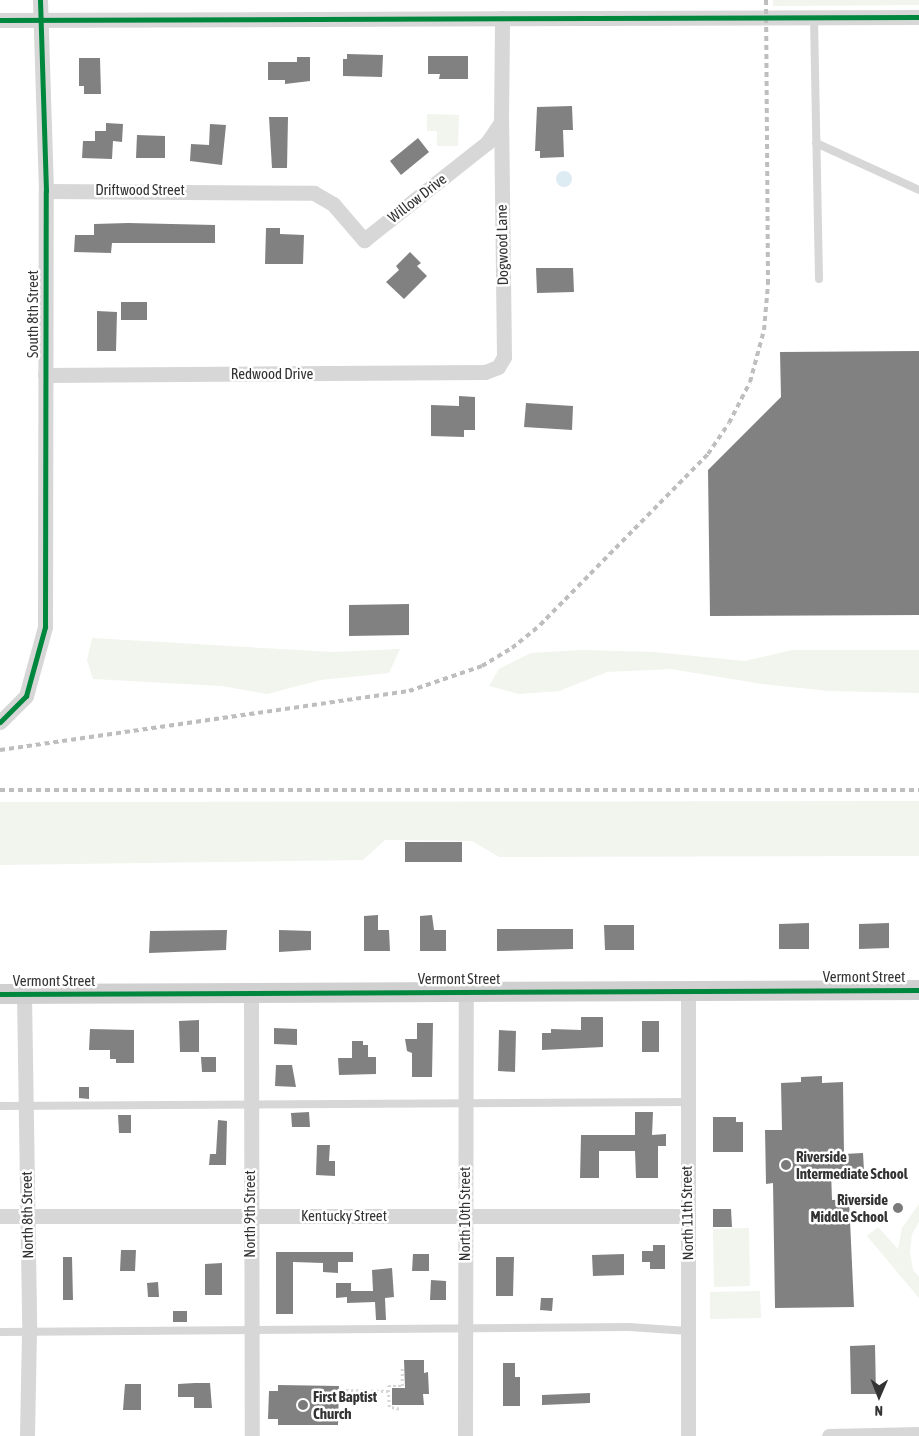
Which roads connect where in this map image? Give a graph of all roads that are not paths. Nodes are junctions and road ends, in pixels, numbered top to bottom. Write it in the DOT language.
graph roads {
  1 [pos="40,0"];
  2 [pos="502,18"];
  3 [pos="814,18"];
  4 [pos="919,18"];
  5 [pos="40,19"];
  6 [pos="0,20"];
  7 [pos="501,122"];
  8 [pos="816,143"];
  9 [pos="233,190"];
  10 [pos="919,190"];
  11 [pos="46,191"];
  12 [pos="819,279"];
  13 [pos="498,367"];
  14 [pos="46,375"];
  15 [pos="0,722"];
  16 [pos="919,990"];
  17 [pos="688,991"];
  18 [pos="466,992"];
  19 [pos="251,993"];
  20 [pos="0,994"];
  21 [pos="24,994"];
  22 [pos="687,1102"];
  23 [pos="466,1103"];
  24 [pos="26,1105"];
  25 [pos="251,1105"];
  26 [pos="0,1106"];
  27 [pos="0,1216"];
  28 [pos="27,1216"];
  29 [pos="250,1216"];
  30 [pos="466,1216"];
  31 [pos="687,1216"];
  32 [pos="466,1328"];
  33 [pos="250,1331"];
  34 [pos="688,1331"];
  35 [pos="0,1332"];
  36 [pos="29,1332"];
  37 [pos="919,1434"];
  38 [pos="901,1435"];
  39 [pos="27,1436"];
  40 [pos="252,1436"];
  41 [pos="466,1436"];
  42 [pos="688,1436"];
  43 [pos="829,1436"];
  1 -- 5 [label="street, South 8th Street"];
  2 -- 3 [label="street"];
  2 -- 5 [label="street"];
  2 -- 7 [label="street"];
  3 -- 4 [label="street"];
  3 -- 8 [label="lane"];
  5 -- 6 [label="street"];
  5 -- 11 [label="street, South 8th Street"];
  7 -- 9 [label="street, Willow Drive"];
  7 -- 13 [label="street, Dogwood Lane"];
  8 -- 10 [label="lane"];
  8 -- 12 [label="lane"];
  9 -- 11 [label="street, Driftwood Street"];
  11 -- 14 [label="street, South 8th Street"];
  13 -- 14 [label="street, Redwood Drive"];
  14 -- 15 [label="street, South 8th Street"];
  16 -- 17 [label="street, Vermont Street"];
  17 -- 18 [label="street, Vermont Street"];
  17 -- 22 [label="street, North 11th Street"];
  18 -- 19 [label="street, Vermont Street"];
  18 -- 23 [label="street, North 10th Street"];
  19 -- 21 [label="street, Vermont Street"];
  19 -- 25 [label="street, North 9th Street"];
  20 -- 21 [label="street, Vermont Street"];
  21 -- 24 [label="street, North 8th Street"];
  22 -- 23 [label="lane"];
  22 -- 31 [label="street, North 11th Street"];
  23 -- 25 [label="lane"];
  23 -- 30 [label="street, North 10th Street"];
  24 -- 25 [label="lane"];
  24 -- 26 [label="lane"];
  24 -- 28 [label="street, North 8th Street"];
  25 -- 29 [label="street, North 9th Street"];
  27 -- 28 [label="street, Kentucky Street"];
  28 -- 29 [label="street, Kentucky Street"];
  28 -- 36 [label="street, North 8th Street"];
  29 -- 30 [label="street, Kentucky Street"];
  29 -- 33 [label="street, North 9th Street"];
  30 -- 31 [label="street, Kentucky Street"];
  30 -- 32 [label="street, North 10th Street"];
  31 -- 34 [label="street, North 11th Street"];
  32 -- 33 [label="lane"];
  32 -- 34 [label="lane"];
  32 -- 41 [label="street, North 10th Street"];
  33 -- 36 [label="lane"];
  33 -- 40 [label="street, North 9th Street"];
  34 -- 42 [label="street, North 11th Street"];
  35 -- 36 [label="lane"];
  36 -- 39 [label="street, North 8th Street"];
  37 -- 38 [label="street"];
  38 -- 43 [label="street"];
}
